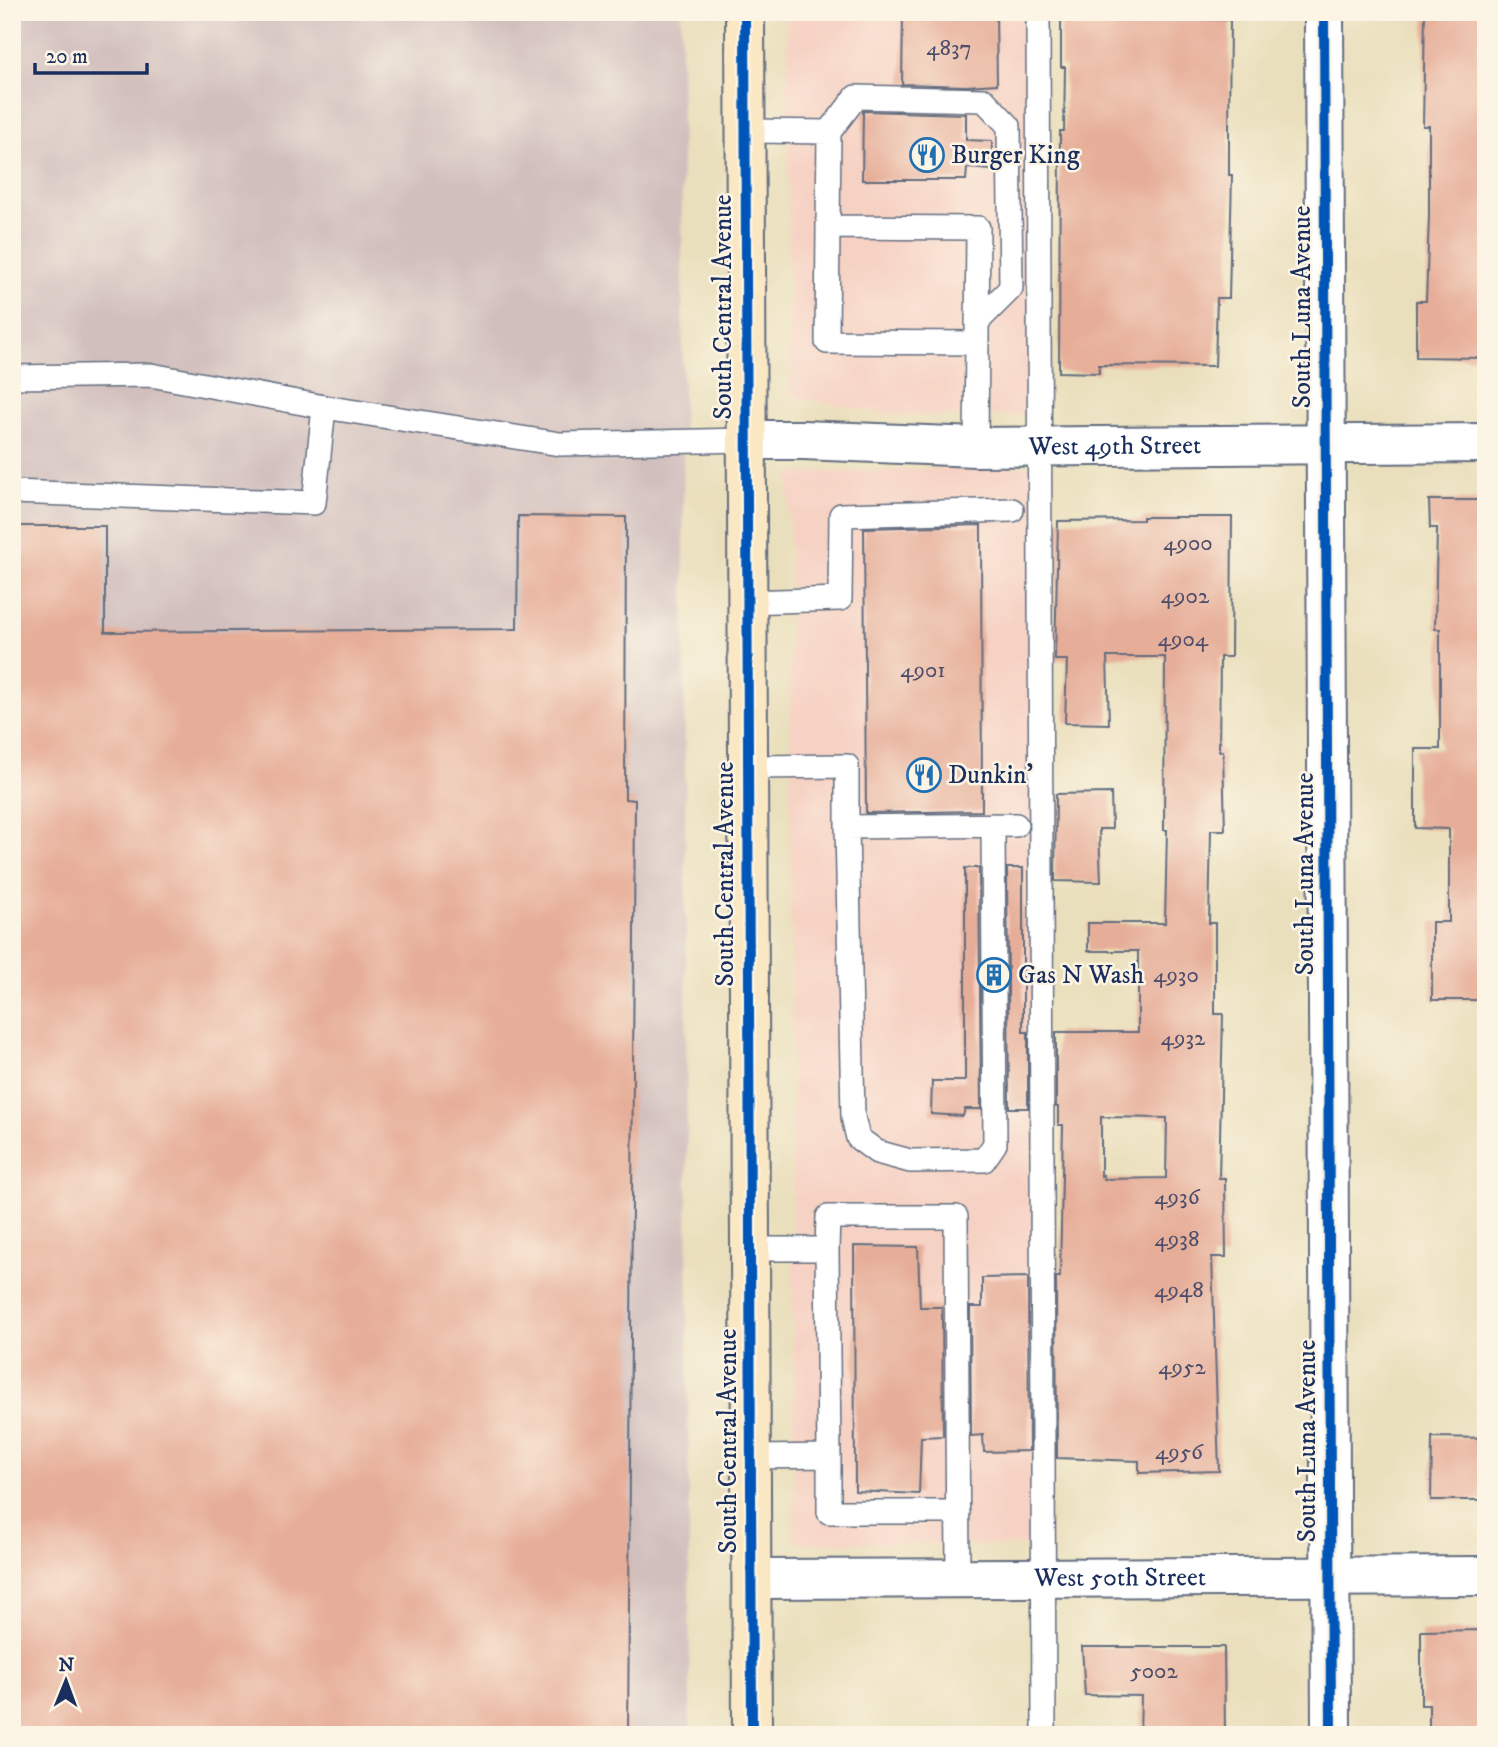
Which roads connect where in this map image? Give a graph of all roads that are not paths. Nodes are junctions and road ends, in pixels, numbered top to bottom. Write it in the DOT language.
graph roads {
  1 [pos="746,12"];
  2 [pos="1038,12"];
  3 [pos="1324,12"];
  4 [pos="746,131"];
  5 [pos="829,132"];
  6 [pos="828,227"];
  7 [pos="977,333"];
  8 [pos="12,377"];
  9 [pos="324,407"];
  10 [pos="746,440"];
  11 [pos="1325,443"];
  12 [pos="1486,443"];
  13 [pos="976,447"];
  14 [pos="1040,447"];
  15 [pos="12,492"];
  16 [pos="1012,510"];
  17 [pos="746,602"];
  18 [pos="747,767"];
  19 [pos="993,825"];
  20 [pos="1016,825"];
  21 [pos="848,827"];
  22 [pos="750,1249"];
  23 [pos="828,1249"];
  24 [pos="751,1457"];
  25 [pos="829,1457"];
  26 [pos="958,1512"];
  27 [pos="1486,1576"];
  28 [pos="1330,1577"];
  29 [pos="958,1578"];
  30 [pos="1044,1578"];
  31 [pos="752,1579"];
  32 [pos="752,1735"];
  33 [pos="1044,1735"];
  34 [pos="1331,1735"];
  1 -- 4 [label="main road, South Central Avenue"];
  2 -- 14 [label="lane"];
  3 -- 11 [label="street, South Luna Avenue"];
  4 -- 5 [label="lane"];
  4 -- 10 [label="main road, South Central Avenue"];
  5 -- 6 [label="lane"];
  5 -- 7 [label="lane"];
  6 -- 7 [label="lane"];
  6 -- 7 [label="lane"];
  7 -- 13 [label="lane"];
  8 -- 9 [label="lane"];
  9 -- 10 [label="lane"];
  9 -- 15 [label="lane"];
  10 -- 13 [label="street, West 49th Street"];
  10 -- 17 [label="main road, South Central Avenue"];
  11 -- 12 [label="street, West 49th Street"];
  11 -- 14 [label="street, West 49th Street"];
  11 -- 28 [label="street, South Luna Avenue"];
  13 -- 14 [label="street, West 49th Street"];
  14 -- 30 [label="lane"];
  16 -- 17 [label="lane"];
  17 -- 18 [label="main road, South Central Avenue"];
  18 -- 21 [label="lane"];
  18 -- 22 [label="main road, South Central Avenue"];
  19 -- 20 [label="lane"];
  19 -- 21 [label="lane"];
  19 -- 21 [label="lane"];
  22 -- 23 [label="lane"];
  22 -- 24 [label="main road, South Central Avenue"];
  23 -- 25 [label="lane"];
  23 -- 26 [label="lane"];
  24 -- 25 [label="lane"];
  24 -- 31 [label="main road, South Central Avenue"];
  25 -- 26 [label="lane"];
  26 -- 29 [label="lane"];
  27 -- 28 [label="street, West 50th Street"];
  28 -- 30 [label="street, West 50th Street"];
  28 -- 34 [label="street, South Luna Avenue"];
  29 -- 30 [label="street, West 50th Street"];
  29 -- 31 [label="street, West 50th Street"];
  30 -- 33 [label="lane"];
  31 -- 32 [label="main road, South Central Avenue"];
}
